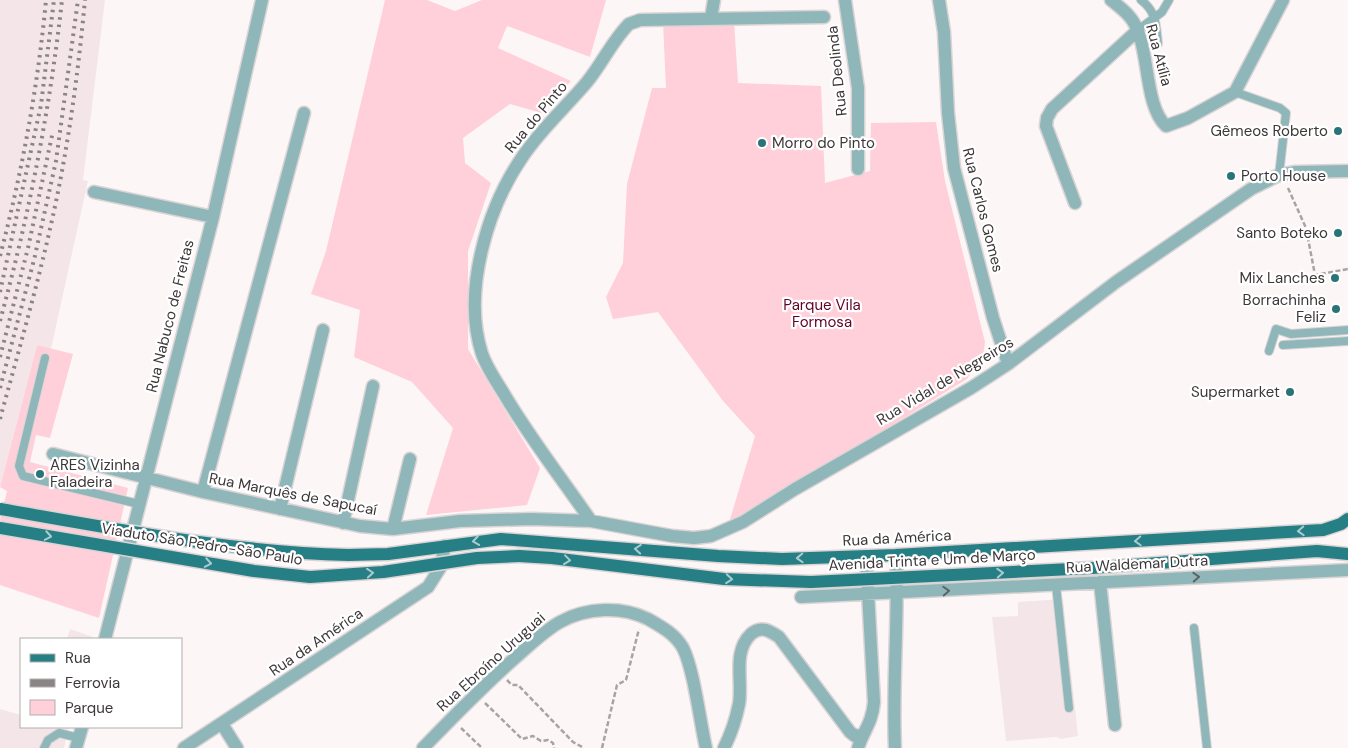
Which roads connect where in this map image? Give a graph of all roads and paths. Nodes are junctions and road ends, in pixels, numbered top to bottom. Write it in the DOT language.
graph roads {
  1 [pos="262,0"];
  2 [pos="714,0"];
  3 [pos="845,0"];
  4 [pos="939,0"];
  5 [pos="1111,0"];
  6 [pos="1141,0"];
  7 [pos="1169,0"];
  8 [pos="1283,0"];
  9 [pos="824,17"];
  10 [pos="1155,17"];
  11 [pos="711,18"];
  12 [pos="1138,30"];
  13 [pos="1158,44"];
  14 [pos="1235,92"];
  15 [pos="304,113"];
  16 [pos="858,169"];
  17 [pos="1348,171"];
  18 [pos="1279,176"];
  19 [pos="1279,189"];
  20 [pos="94,192"];
  21 [pos="1075,203"];
  22 [pos="212,217"];
  23 [pos="1348,269"];
  24 [pos="323,330"];
  25 [pos="1348,330"];
  26 [pos="1348,341"];
  27 [pos="1284,345"];
  28 [pos="1269,351"];
  29 [pos="45,358"];
  30 [pos="1008,364"];
  31 [pos="372,386"];
  32 [pos="53,454"];
  33 [pos="410,459"];
  34 [pos="146,478"];
  35 [pos="203,492"];
  36 [pos="139,504"];
  37 [pos="0,509"];
  38 [pos="280,509"];
  39 [pos="1348,519"];
  40 [pos="591,521"];
  41 [pos="343,523"];
  42 [pos="0,528"];
  43 [pos="392,529"];
  44 [pos="445,546"];
  45 [pos="1348,554"];
  46 [pos="348,555"];
  47 [pos="896,555"];
  48 [pos="519,556"];
  49 [pos="866,556"];
  50 [pos="1348,570"];
  51 [pos="1100,582"];
  52 [pos="1056,585"];
  53 [pos="898,594"];
  54 [pos="869,596"];
  55 [pos="801,597"];
  56 [pos="640,625"];
  57 [pos="1194,628"];
  58 [pos="105,638"];
  59 [pos="499,672"];
  60 [pos="477,694"];
  61 [pos="1069,708"];
  62 [pos="456,723"];
  63 [pos="222,724"];
  64 [pos="1115,725"];
  65 [pos="862,735"];
  66 [pos="79,738"];
  67 [pos="44,748"];
  68 [pos="184,748"];
  69 [pos="237,748"];
  70 [pos="423,748"];
  71 [pos="482,748"];
  72 [pos="554,748"];
  73 [pos="584,748"];
  74 [pos="602,748"];
  75 [pos="706,748"];
  76 [pos="724,748"];
  77 [pos="858,748"];
  78 [pos="895,748"];
  79 [pos="1207,748"];
  1 -- 22 [label="street, Rua Nabuco de Freitas"];
  2 -- 11 [label="street"];
  3 -- 16 [label="street, Rua Deolinda"];
  4 -- 30 [label="street, Rua Carlos Gomes"];
  5 -- 12 [label="street, Rua Atília"];
  6 -- 10 [label="lane"];
  7 -- 10 [label="lane"];
  8 -- 14 [label="street"];
  9 -- 11 [label="street, Rua do Pinto"];
  10 -- 12 [label="lane"];
  10 -- 13 [label="lane"];
  11 -- 40 [label="street, Rua do Pinto"];
  12 -- 14 [label="street, Rua Atília"];
  12 -- 21 [label="street"];
  14 -- 18 [label="lane"];
  15 -- 35 [label="street"];
  17 -- 18 [label="street, Rua Vidal de Negreiros"];
  18 -- 30 [label="street, Rua Vidal de Negreiros"];
  19 -- 23 [label="path"];
  20 -- 22 [label="street"];
  22 -- 34 [label="street, Rua Nabuco de Freitas"];
  24 -- 38 [label="street"];
  25 -- 28 [label="lane"];
  26 -- 27 [label="lane"];
  29 -- 36 [label="lane"];
  30 -- 40 [label="street, Rua Vidal de Negreiros"];
  31 -- 41 [label="street"];
  32 -- 34 [label="street, Rua Marquês de Sapucaí"];
  33 -- 43 [label="street"];
  34 -- 35 [label="street, Rua Marquês de Sapucaí"];
  34 -- 36 [label="street, Rua Nabuco de Freitas"];
  35 -- 38 [label="street, Rua Marquês de Sapucaí"];
  36 -- 58 [label="street, Rua Nabuco de Freitas"];
  37 -- 46 [label="main road, Viaduto São Pedro-São Paulo, bridge"];
  38 -- 41 [label="street, Rua Marquês de Sapucaí"];
  39 -- 47 [label="main road, Rua da América, one-way"];
  40 -- 43 [label="street, Rua Marquês de Sapucaí"];
  41 -- 43 [label="street, Rua Marquês de Sapucaí"];
  42 -- 48 [label="main road, Viaduto São Pedro-São Paulo, one-way, bridge"];
  44 -- 46 [label="main road, Rua da América"];
  49 -- 44 [label="main road, Rua da América, one-way"];
  44 -- 63 [label="street, Rua da América"];
  48 -- 45 [label="main road, Avenida Trinta e Um de Março, one-way, bridge"];
  47 -- 49 [label="main road, Rua da América"];
  47 -- 53 [label="street"];
  49 -- 54 [label="street"];
  51 -- 50 [label="street, Rua Waldemar Dutra, one-way"];
  51 -- 52 [label="street, Rua Waldemar Dutra"];
  51 -- 64 [label="street"];
  53 -- 52 [label="street, Rua Waldemar Dutra, one-way"];
  52 -- 61 [label="lane"];
  53 -- 54 [label="street, Rua Waldemar Dutra"];
  53 -- 78 [label="street"];
  54 -- 55 [label="street, Rua Waldemar Dutra"];
  54 -- 65 [label="street"];
  56 -- 74 [label="path"];
  57 -- 79 [label="lane"];
  59 -- 60 [label="street, Rua Ebroíno Uruguai"];
  59 -- 73 [label="path"];
  59 -- 75 [label="street, Rua Ebroíno Uruguai"];
  60 -- 70 [label="street, Rua Ebroíno Uruguai"];
  60 -- 72 [label="path"];
  62 -- 71 [label="path"];
  63 -- 68 [label="street, Rua da América"];
  63 -- 69 [label="street"];
  65 -- 76 [label="street"];
  65 -- 77 [label="street"];
  66 -- 67 [label="lane"];
}
